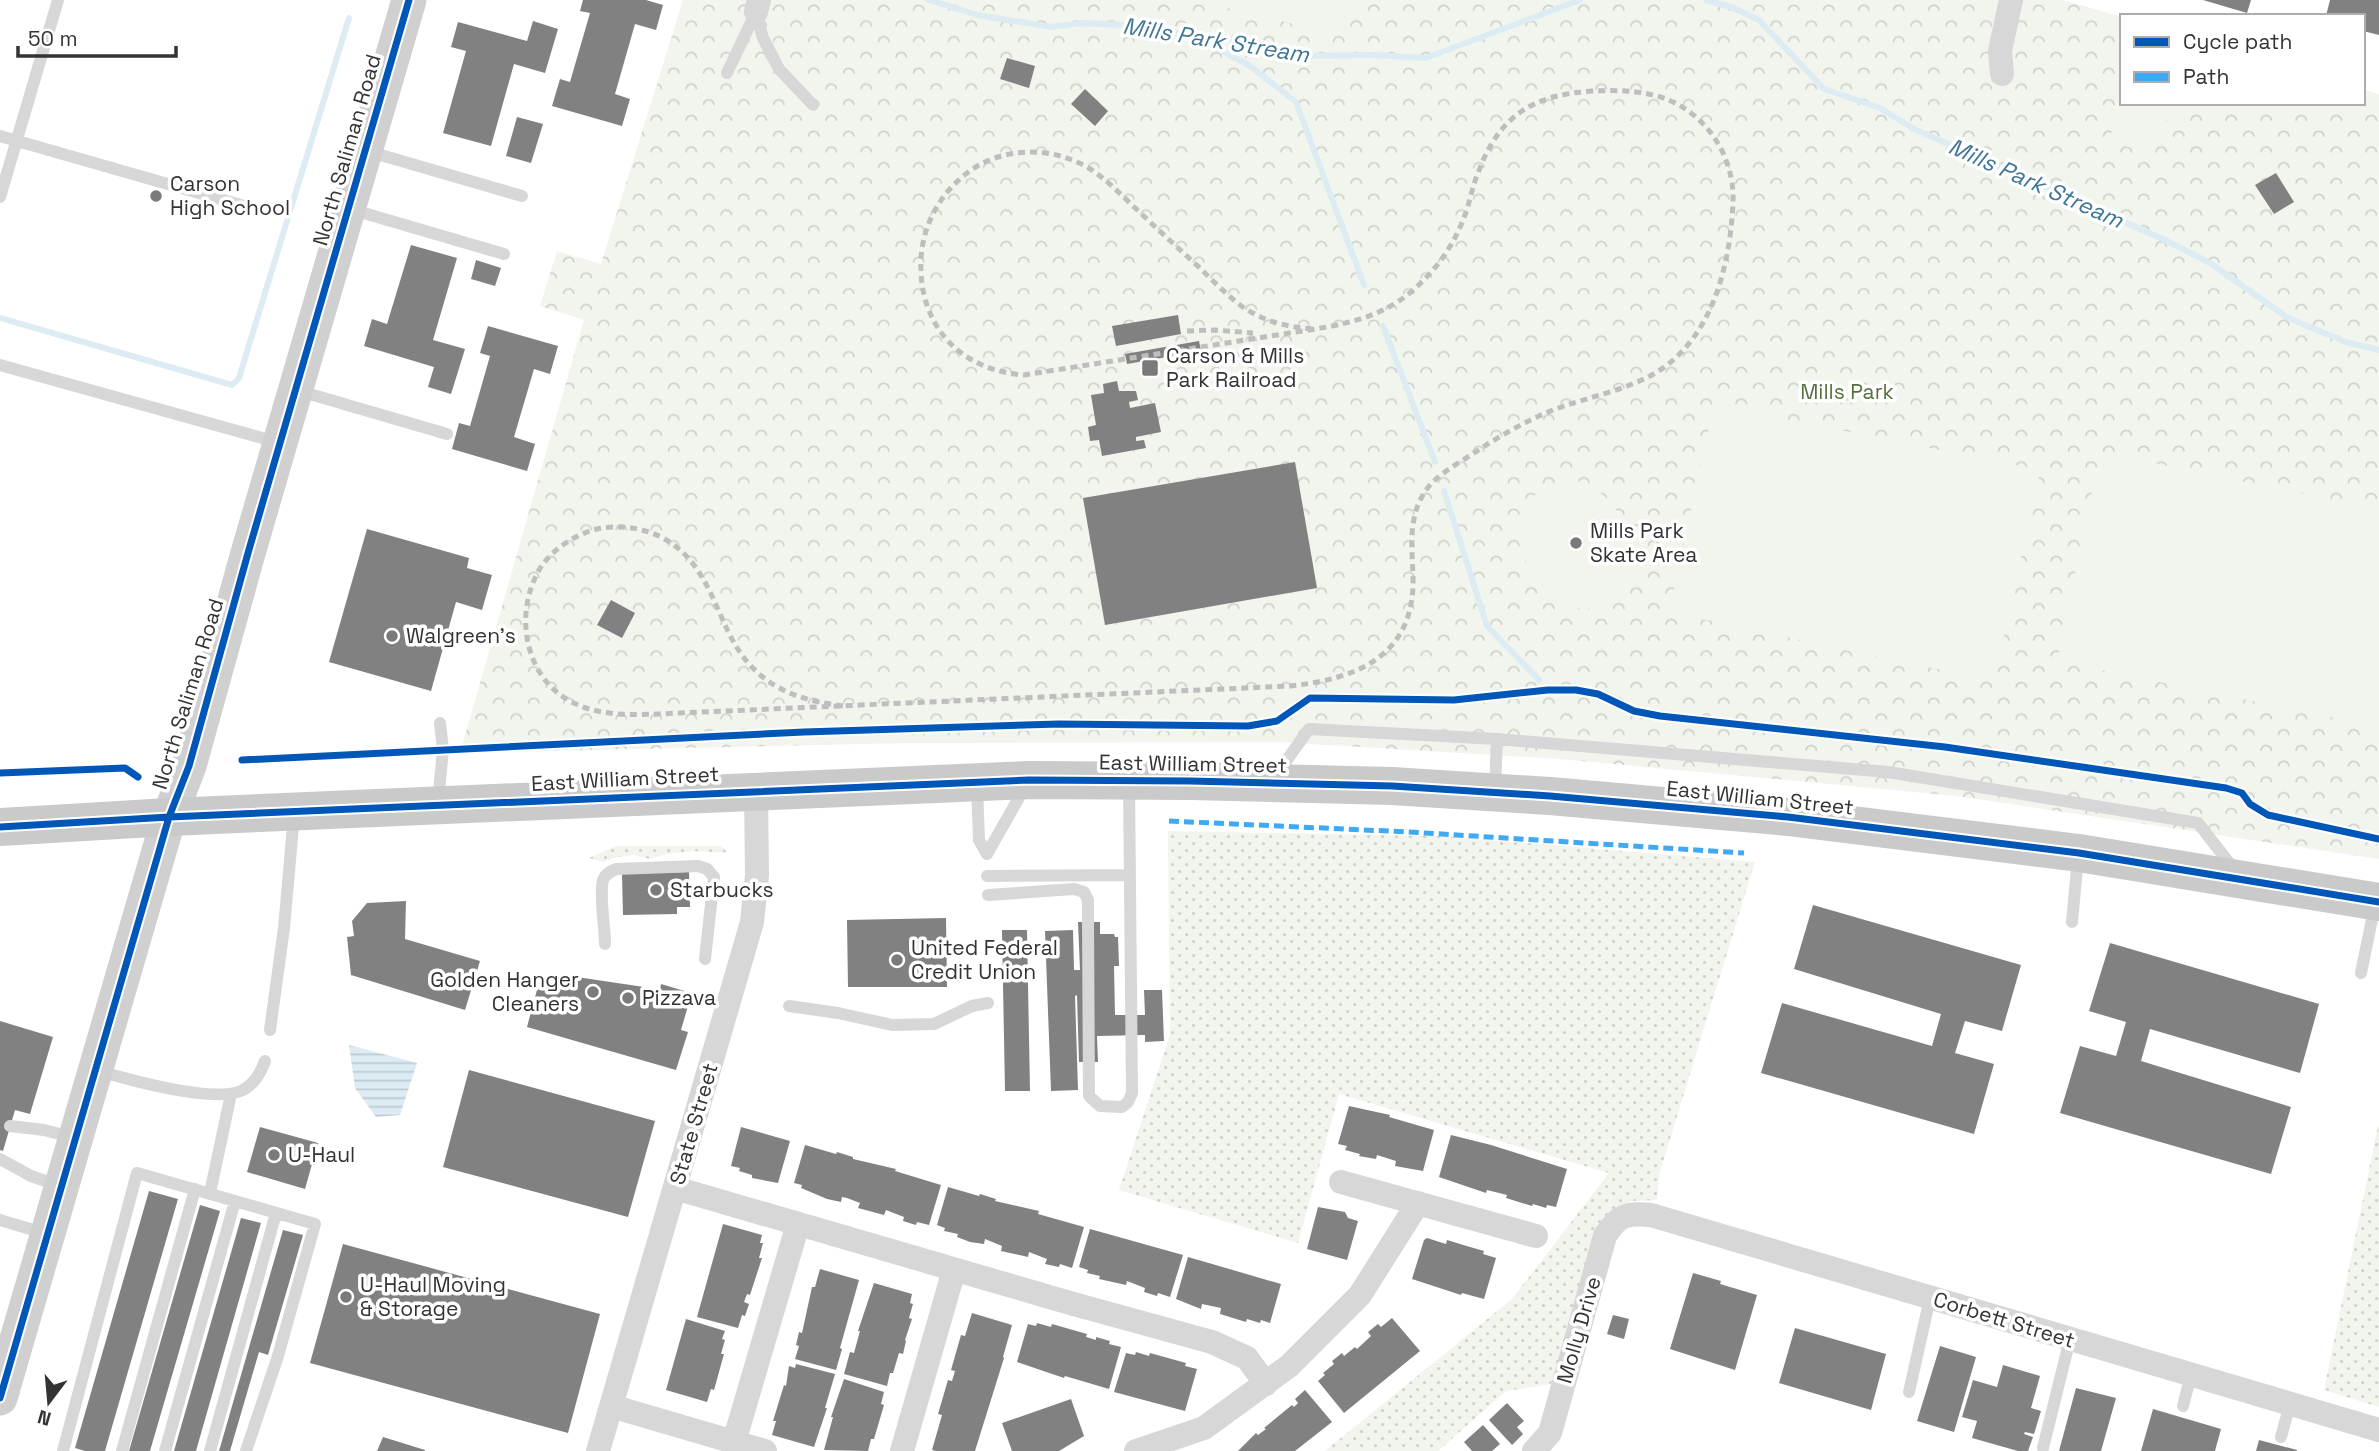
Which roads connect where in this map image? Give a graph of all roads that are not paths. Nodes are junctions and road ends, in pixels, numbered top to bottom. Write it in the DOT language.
graph roads {
  1 [pos="58,0"];
  2 [pos="2011,0"];
  3 [pos="402,2"];
  4 [pos="757,6"];
  5 [pos="727,73"];
  6 [pos="2002,74"];
  7 [pos="813,105"];
  8 [pos="0,136"];
  9 [pos="16,141"];
  10 [pos="365,150"];
  11 [pos="522,196"];
  12 [pos="0,197"];
  13 [pos="241,205"];
  14 [pos="348,209"];
  15 [pos="504,254"];
  16 [pos="0,365"];
  17 [pos="296,390"];
  18 [pos="447,434"];
  19 [pos="280,443"];
  20 [pos="440,723"];
  21 [pos="1497,738"];
  22 [pos="1029,780"];
  23 [pos="1129,780"];
  24 [pos="977,782"];
  25 [pos="1270,783"];
  26 [pos="756,791"];
  27 [pos="1495,792"];
  28 [pos="437,805"];
  29 [pos="294,811"];
  30 [pos="169,817"];
  31 [pos="0,827"];
  32 [pos="2079,853"];
  33 [pos="1130,875"];
  34 [pos="987,876"];
  35 [pos="2243,880"];
  36 [pos="988,895"];
  37 [pos="2377,902"];
  38 [pos="2072,922"];
  39 [pos="606,944"];
  40 [pos="705,959"];
  41 [pos="2361,973"];
  42 [pos="988,1003"];
  43 [pos="789,1006"];
  44 [pos="270,1030"];
  45 [pos="265,1061"];
  46 [pos="95,1070"];
  47 [pos="231,1094"];
  48 [pos="10,1126"];
  49 [pos="75,1139"];
  50 [pos="0,1159"];
  51 [pos="1341,1182"];
  52 [pos="62,1186"];
  53 [pos="675,1188"];
  54 [pos="195,1189"];
  55 [pos="210,1193"];
  56 [pos="235,1201"];
  57 [pos="1418,1203"];
  58 [pos="276,1213"];
  59 [pos="1629,1213"];
  60 [pos="0,1220"];
  61 [pos="798,1224"];
  62 [pos="47,1234"];
  63 [pos="1535,1236"];
  64 [pos="954,1270"];
  65 [pos="1930,1298"];
  66 [pos="2070,1339"];
  67 [pos="2191,1375"];
  68 [pos="1266,1384"];
  69 [pos="1909,1392"];
  70 [pos="0,1398"];
  71 [pos="2290,1404"];
  72 [pos="611,1406"];
  73 [pos="2183,1406"];
  74 [pos="2379,1430"];
  75 [pos="2281,1437"];
  76 [pos="734,1442"];
  77 [pos="2043,1448"];
  78 [pos="63,1451"];
  79 [pos="122,1451"];
  80 [pos="166,1451"];
  81 [pos="210,1451"];
  82 [pos="246,1451"];
  83 [pos="598,1451"];
  84 [pos="765,1451"];
  85 [pos="902,1451"];
  86 [pos="1136,1451"];
  87 [pos="1534,1451"];
  1 -- 9 [label="lane"];
  2 -- 6 [label="street"];
  3 -- 10 [label="main road, North Saliman Road"];
  4 -- 5 [label="lane"];
  4 -- 7 [label="lane"];
  8 -- 9 [label="lane"];
  9 -- 12 [label="lane"];
  9 -- 13 [label="lane"];
  10 -- 11 [label="lane"];
  10 -- 14 [label="main road, North Saliman Road"];
  14 -- 15 [label="lane"];
  14 -- 17 [label="main road, North Saliman Road"];
  16 -- 19 [label="lane"];
  17 -- 18 [label="lane"];
  17 -- 19 [label="main road, North Saliman Road"];
  19 -- 30 [label="main road, North Saliman Road"];
  20 -- 28 [label="lane"];
  21 -- 25 [label="lane"];
  21 -- 27 [label="lane"];
  21 -- 35 [label="lane"];
  22 -- 23 [label="main road, East William Street"];
  22 -- 24 [label="main road, East William Street"];
  22 -- 24 [label="lane"];
  23 -- 25 [label="main road, East William Street"];
  23 -- 33 [label="lane"];
  24 -- 26 [label="main road, East William Street"];
  25 -- 27 [label="main road, East William Street"];
  26 -- 28 [label="main road, East William Street"];
  26 -- 53 [label="street, State Street"];
  27 -- 32 [label="main road, East William Street"];
  28 -- 29 [label="main road, East William Street"];
  29 -- 30 [label="main road, East William Street"];
  29 -- 44 [label="lane"];
  30 -- 31 [label="main road, East William Street"];
  30 -- 46 [label="main road, North Saliman Road"];
  32 -- 35 [label="main road, East William Street"];
  32 -- 38 [label="lane"];
  33 -- 34 [label="lane"];
  33 -- 36 [label="lane"];
  35 -- 37 [label="main road, East William Street"];
  37 -- 41 [label="lane"];
  39 -- 40 [label="lane"];
  42 -- 43 [label="lane"];
  45 -- 47 [label="lane"];
  46 -- 47 [label="lane"];
  46 -- 49 [label="main road, North Saliman Road"];
  47 -- 55 [label="lane"];
  48 -- 49 [label="lane"];
  49 -- 52 [label="main road, North Saliman Road"];
  50 -- 52 [label="lane"];
  51 -- 57 [label="street"];
  52 -- 62 [label="main road, North Saliman Road"];
  53 -- 61 [label="street"];
  53 -- 72 [label="street, State Street"];
  54 -- 55 [label="lane"];
  54 -- 78 [label="lane"];
  54 -- 79 [label="lane"];
  55 -- 56 [label="lane"];
  56 -- 58 [label="lane"];
  56 -- 80 [label="lane"];
  57 -- 63 [label="street"];
  57 -- 68 [label="street"];
  58 -- 81 [label="lane"];
  58 -- 82 [label="lane"];
  59 -- 65 [label="street, Corbett Street"];
  59 -- 87 [label="street, Molly Drive"];
  60 -- 62 [label="lane"];
  61 -- 64 [label="street"];
  61 -- 76 [label="street"];
  62 -- 70 [label="main road, North Saliman Road"];
  64 -- 68 [label="street"];
  64 -- 85 [label="street"];
  65 -- 66 [label="street, Corbett Street"];
  65 -- 69 [label="lane"];
  66 -- 67 [label="street, Corbett Street"];
  66 -- 77 [label="lane"];
  67 -- 71 [label="street, Corbett Street"];
  67 -- 73 [label="lane"];
  68 -- 86 [label="street"];
  71 -- 74 [label="street, Corbett Street"];
  71 -- 75 [label="lane"];
  72 -- 76 [label="street"];
  72 -- 83 [label="street, State Street"];
  76 -- 84 [label="street"];
}
